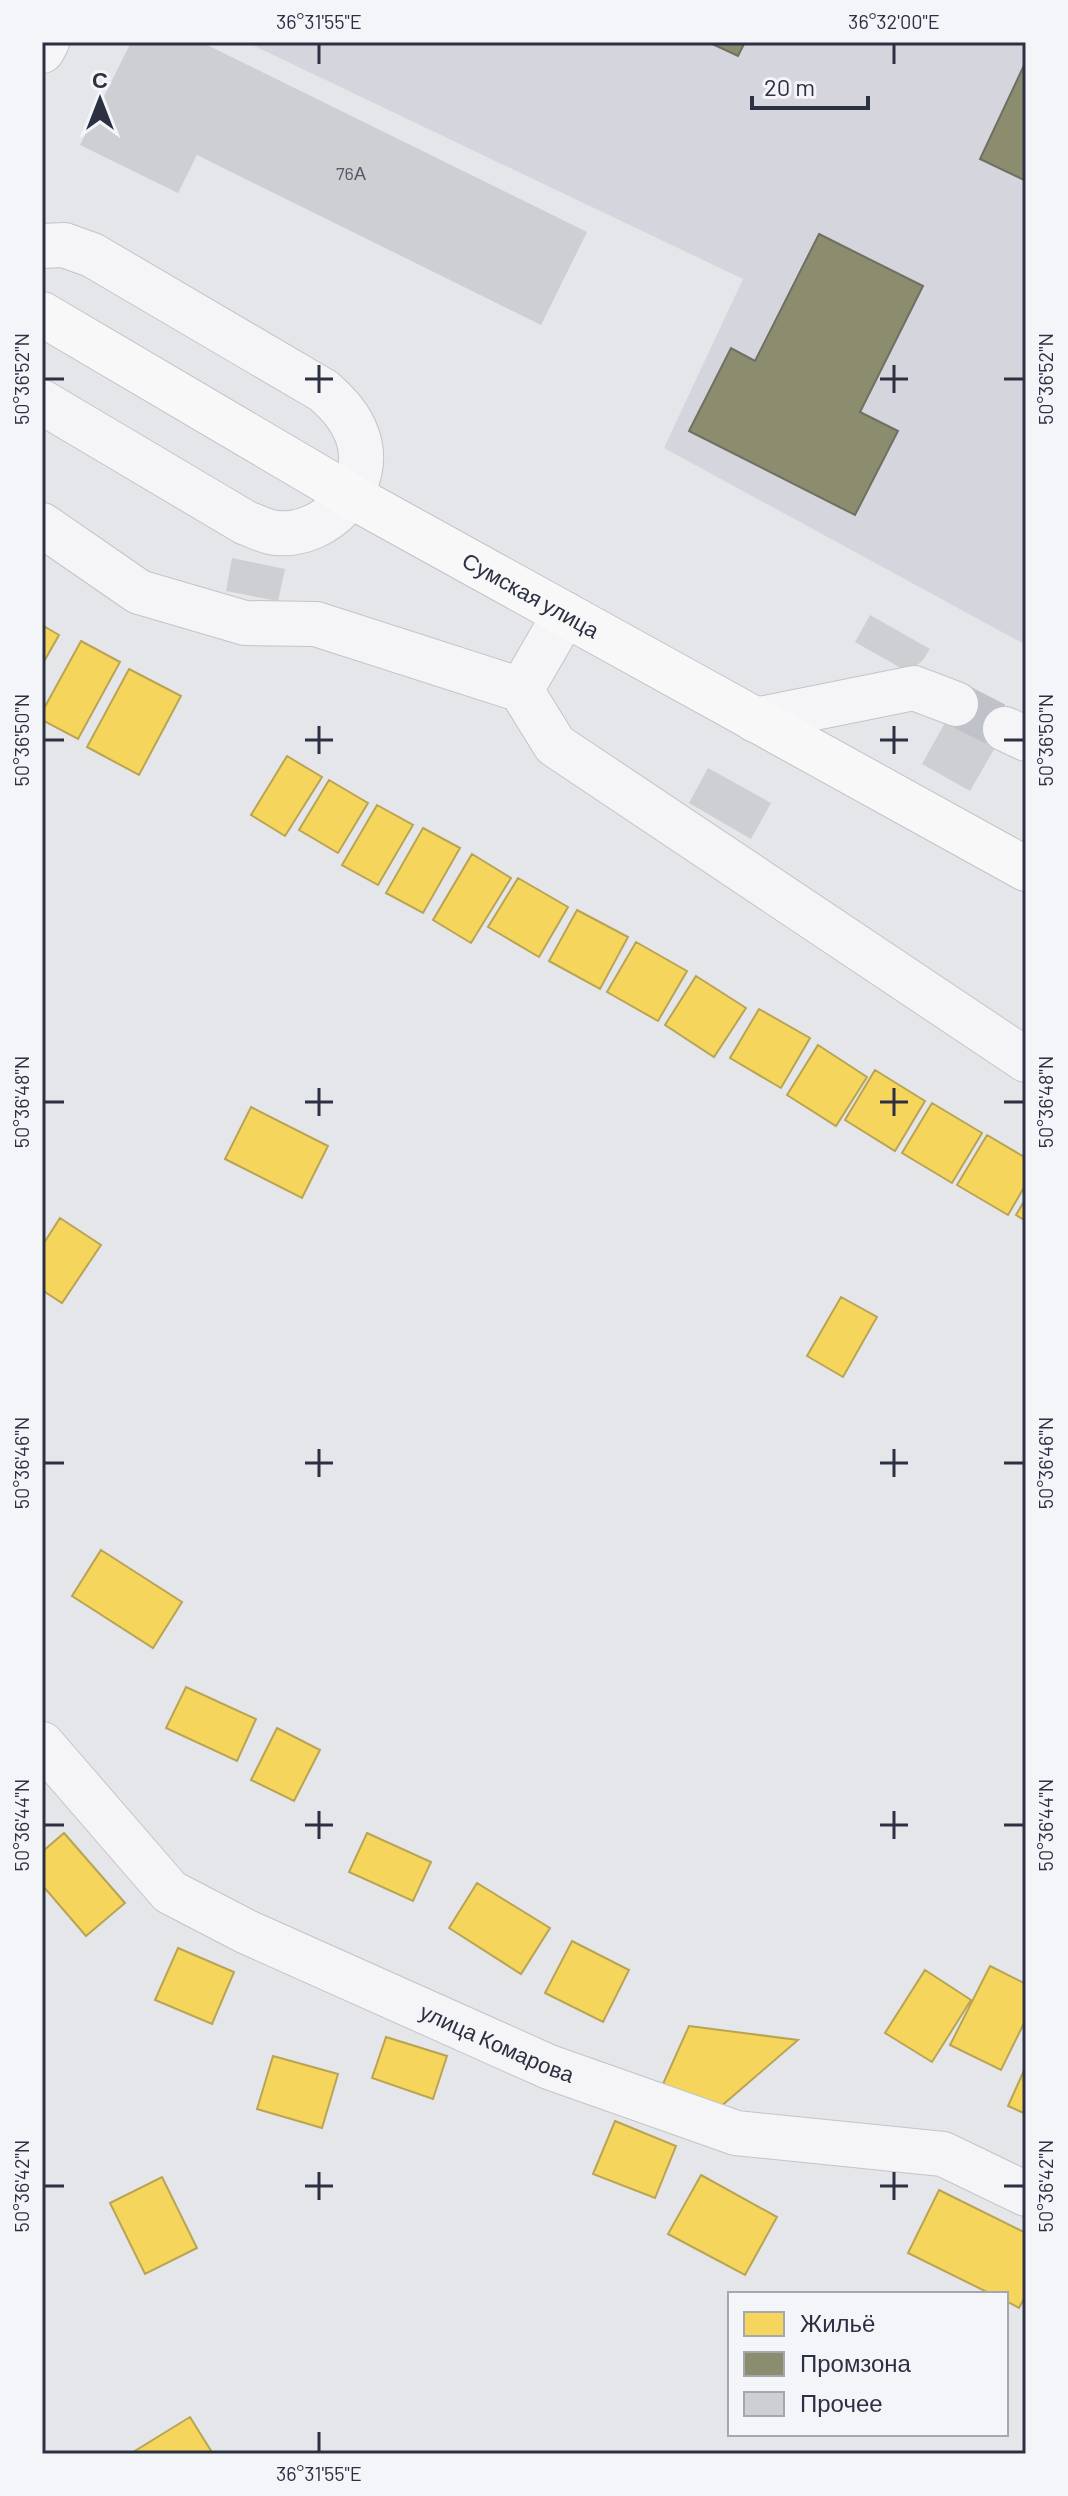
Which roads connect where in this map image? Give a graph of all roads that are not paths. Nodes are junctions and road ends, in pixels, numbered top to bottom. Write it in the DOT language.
graph roads {
  1 [pos="47,42"];
  2 [pos="42,51"];
  3 [pos="42,246"];
  4 [pos="42,314"];
  5 [pos="42,402"];
  6 [pos="351,496"];
  7 [pos="42,525"];
  8 [pos="565,614"];
  9 [pos="521,690"];
  10 [pos="956,704"];
  11 [pos="755,720"];
  12 [pos="1026,869"];
  13 [pos="1026,1060"];
  14 [pos="42,1744"];
  15 [pos="1026,2194"];
  1 -- 2 [label="street"];
  3 -- 6 [label="street"];
  4 -- 6 [label="main road, Сумская улица"];
  5 -- 6 [label="street"];
  6 -- 8 [label="main road, Сумская улица"];
  7 -- 9 [label="street"];
  8 -- 9 [label="street"];
  8 -- 11 [label="main road, Сумская улица"];
  9 -- 13 [label="street"];
  10 -- 11 [label="street"];
  11 -- 12 [label="main road, Сумская улица"];
  14 -- 15 [label="street, улица Комарова"];
}
